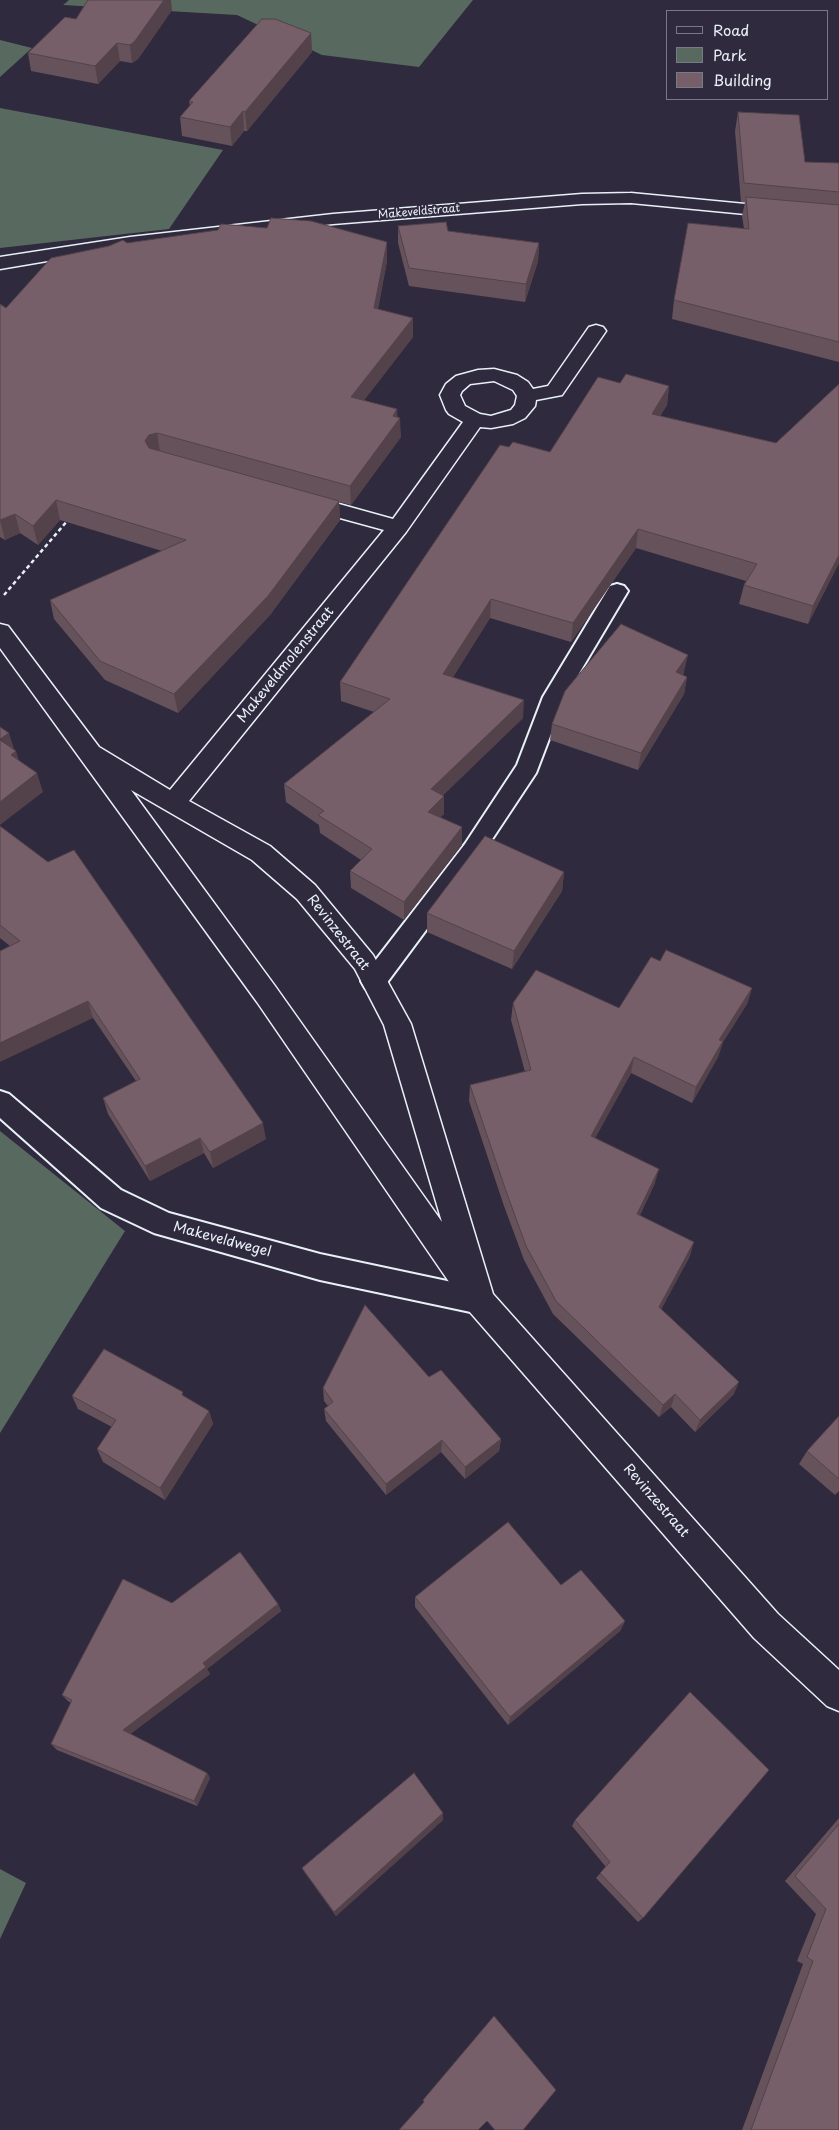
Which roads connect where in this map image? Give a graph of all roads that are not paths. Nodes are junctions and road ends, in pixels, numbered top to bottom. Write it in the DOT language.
graph roads {
  1 [pos="839,218"];
  2 [pos="0,263"];
  3 [pos="596,331"];
  4 [pos="527,396"];
  5 [pos="475,420"];
  6 [pos="284,495"];
  7 [pos="398,527"];
  8 [pos="617,592"];
  9 [pos="0,632"];
  10 [pos="91,753"];
  11 [pos="173,804"];
  12 [pos="374,982"];
  13 [pos="0,1102"];
  14 [pos="480,1301"];
  15 [pos="839,1694"];
  1 -- 2 [label="street, Makeveldstraat"];
  3 -- 4 [label="street"];
  4 -- 5 [label="street"];
  4 -- 5 [label="street"];
  5 -- 7 [label="street, Makeveldmolenstraat"];
  6 -- 7 [label="street"];
  7 -- 11 [label="street, Makeveldmolenstraat"];
  8 -- 12 [label="lane"];
  9 -- 10 [label="street, Revinzestraat"];
  10 -- 11 [label="street, Revinzestraat"];
  10 -- 14 [label="street, Revinzestraat"];
  11 -- 12 [label="street, Revinzestraat"];
  12 -- 14 [label="street, Revinzestraat"];
  13 -- 14 [label="lane, Makeveldwegel"];
  14 -- 15 [label="street, Revinzestraat"];
}
